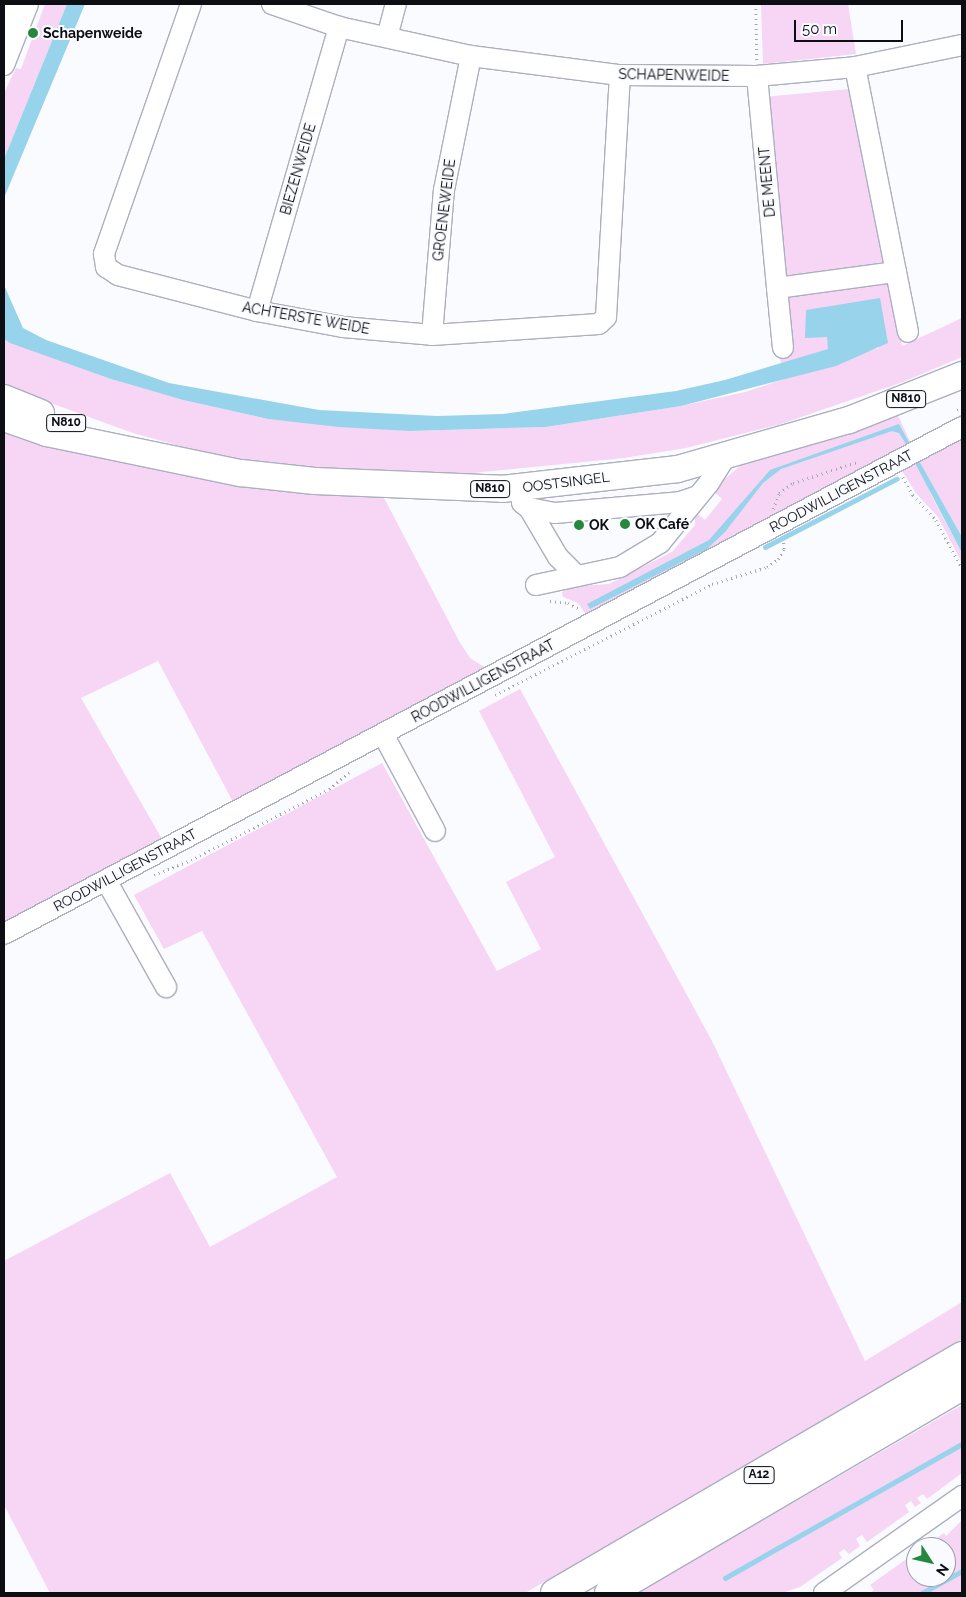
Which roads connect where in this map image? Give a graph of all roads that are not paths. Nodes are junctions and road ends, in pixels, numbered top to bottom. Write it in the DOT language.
graph roads {
  1 [pos="10,4"];
  2 [pos="28,4"];
  3 [pos="191,4"];
  4 [pos="272,4"];
  5 [pos="396,4"];
  6 [pos="339,27"];
  7 [pos="4,36"];
  8 [pos="387,37"];
  9 [pos="962,46"];
  10 [pos="471,56"];
  11 [pos="4,65"];
  12 [pos="856,67"];
  13 [pos="620,75"];
  14 [pos="757,76"];
  15 [pos="896,272"];
  16 [pos="777,288"];
  17 [pos="257,311"];
  18 [pos="908,332"];
  19 [pos="432,335"];
  20 [pos="783,348"];
  21 [pos="962,375"];
  22 [pos="4,398"];
  23 [pos="4,418"];
  24 [pos="962,427"];
  25 [pos="127,449"];
  26 [pos="726,456"];
  27 [pos="502,489"];
  28 [pos="698,496"];
  29 [pos="529,508"];
  30 [pos="577,576"];
  31 [pos="536,585"];
  32 [pos="383,734"];
  33 [pos="435,831"];
  34 [pos="106,880"];
  35 [pos="4,934"];
  36 [pos="166,987"];
  37 [pos="962,1356"];
  38 [pos="962,1386"];
  39 [pos="962,1496"];
  40 [pos="555,1593"];
  41 [pos="609,1593"];
  42 [pos="824,1593"];
  1 -- 7 [label="street"];
  2 -- 11 [label="street"];
  3 -- 17 [label="street, ACHTERSTE WEIDE"];
  4 -- 6 [label="street, SCHAPENWEIDE"];
  5 -- 8 [label="street"];
  6 -- 8 [label="street, SCHAPENWEIDE"];
  6 -- 17 [label="street, BIEZENWEIDE"];
  8 -- 10 [label="street, SCHAPENWEIDE"];
  9 -- 12 [label="street, SCHAPENWEIDE"];
  10 -- 13 [label="street, SCHAPENWEIDE"];
  10 -- 19 [label="street, GROENEWEIDE"];
  12 -- 14 [label="street, SCHAPENWEIDE"];
  12 -- 15 [label="street"];
  13 -- 14 [label="street, SCHAPENWEIDE"];
  13 -- 19 [label="street, ACHTERSTE WEIDE"];
  14 -- 16 [label="street, DE MEENT"];
  15 -- 16 [label="street"];
  15 -- 18 [label="street"];
  16 -- 20 [label="street, DE MEENT"];
  17 -- 19 [label="street, ACHTERSTE WEIDE"];
  21 -- 26 [label="main road, OOSTSINGEL / N810"];
  22 -- 25 [label="main road, OOSTSINGEL / N810"];
  23 -- 25 [label="main road, OOSTSINGEL / N810"];
  24 -- 32 [label="street, ROODWILLIGENSTRAAT"];
  25 -- 27 [label="main road, OOSTSINGEL / N810"];
  26 -- 27 [label="main road, OOSTSINGEL / N810"];
  26 -- 28 [label="street"];
  27 -- 29 [label="street"];
  28 -- 29 [label="street"];
  28 -- 30 [label="street"];
  29 -- 30 [label="street"];
  30 -- 31 [label="street"];
  32 -- 33 [label="street"];
  32 -- 34 [label="street, ROODWILLIGENSTRAAT"];
  34 -- 35 [label="street, ROODWILLIGENSTRAAT"];
  34 -- 36 [label="street"];
  37 -- 40 [label="highway, A12"];
  38 -- 41 [label="highway, A12"];
  39 -- 42 [label="street"];
}
